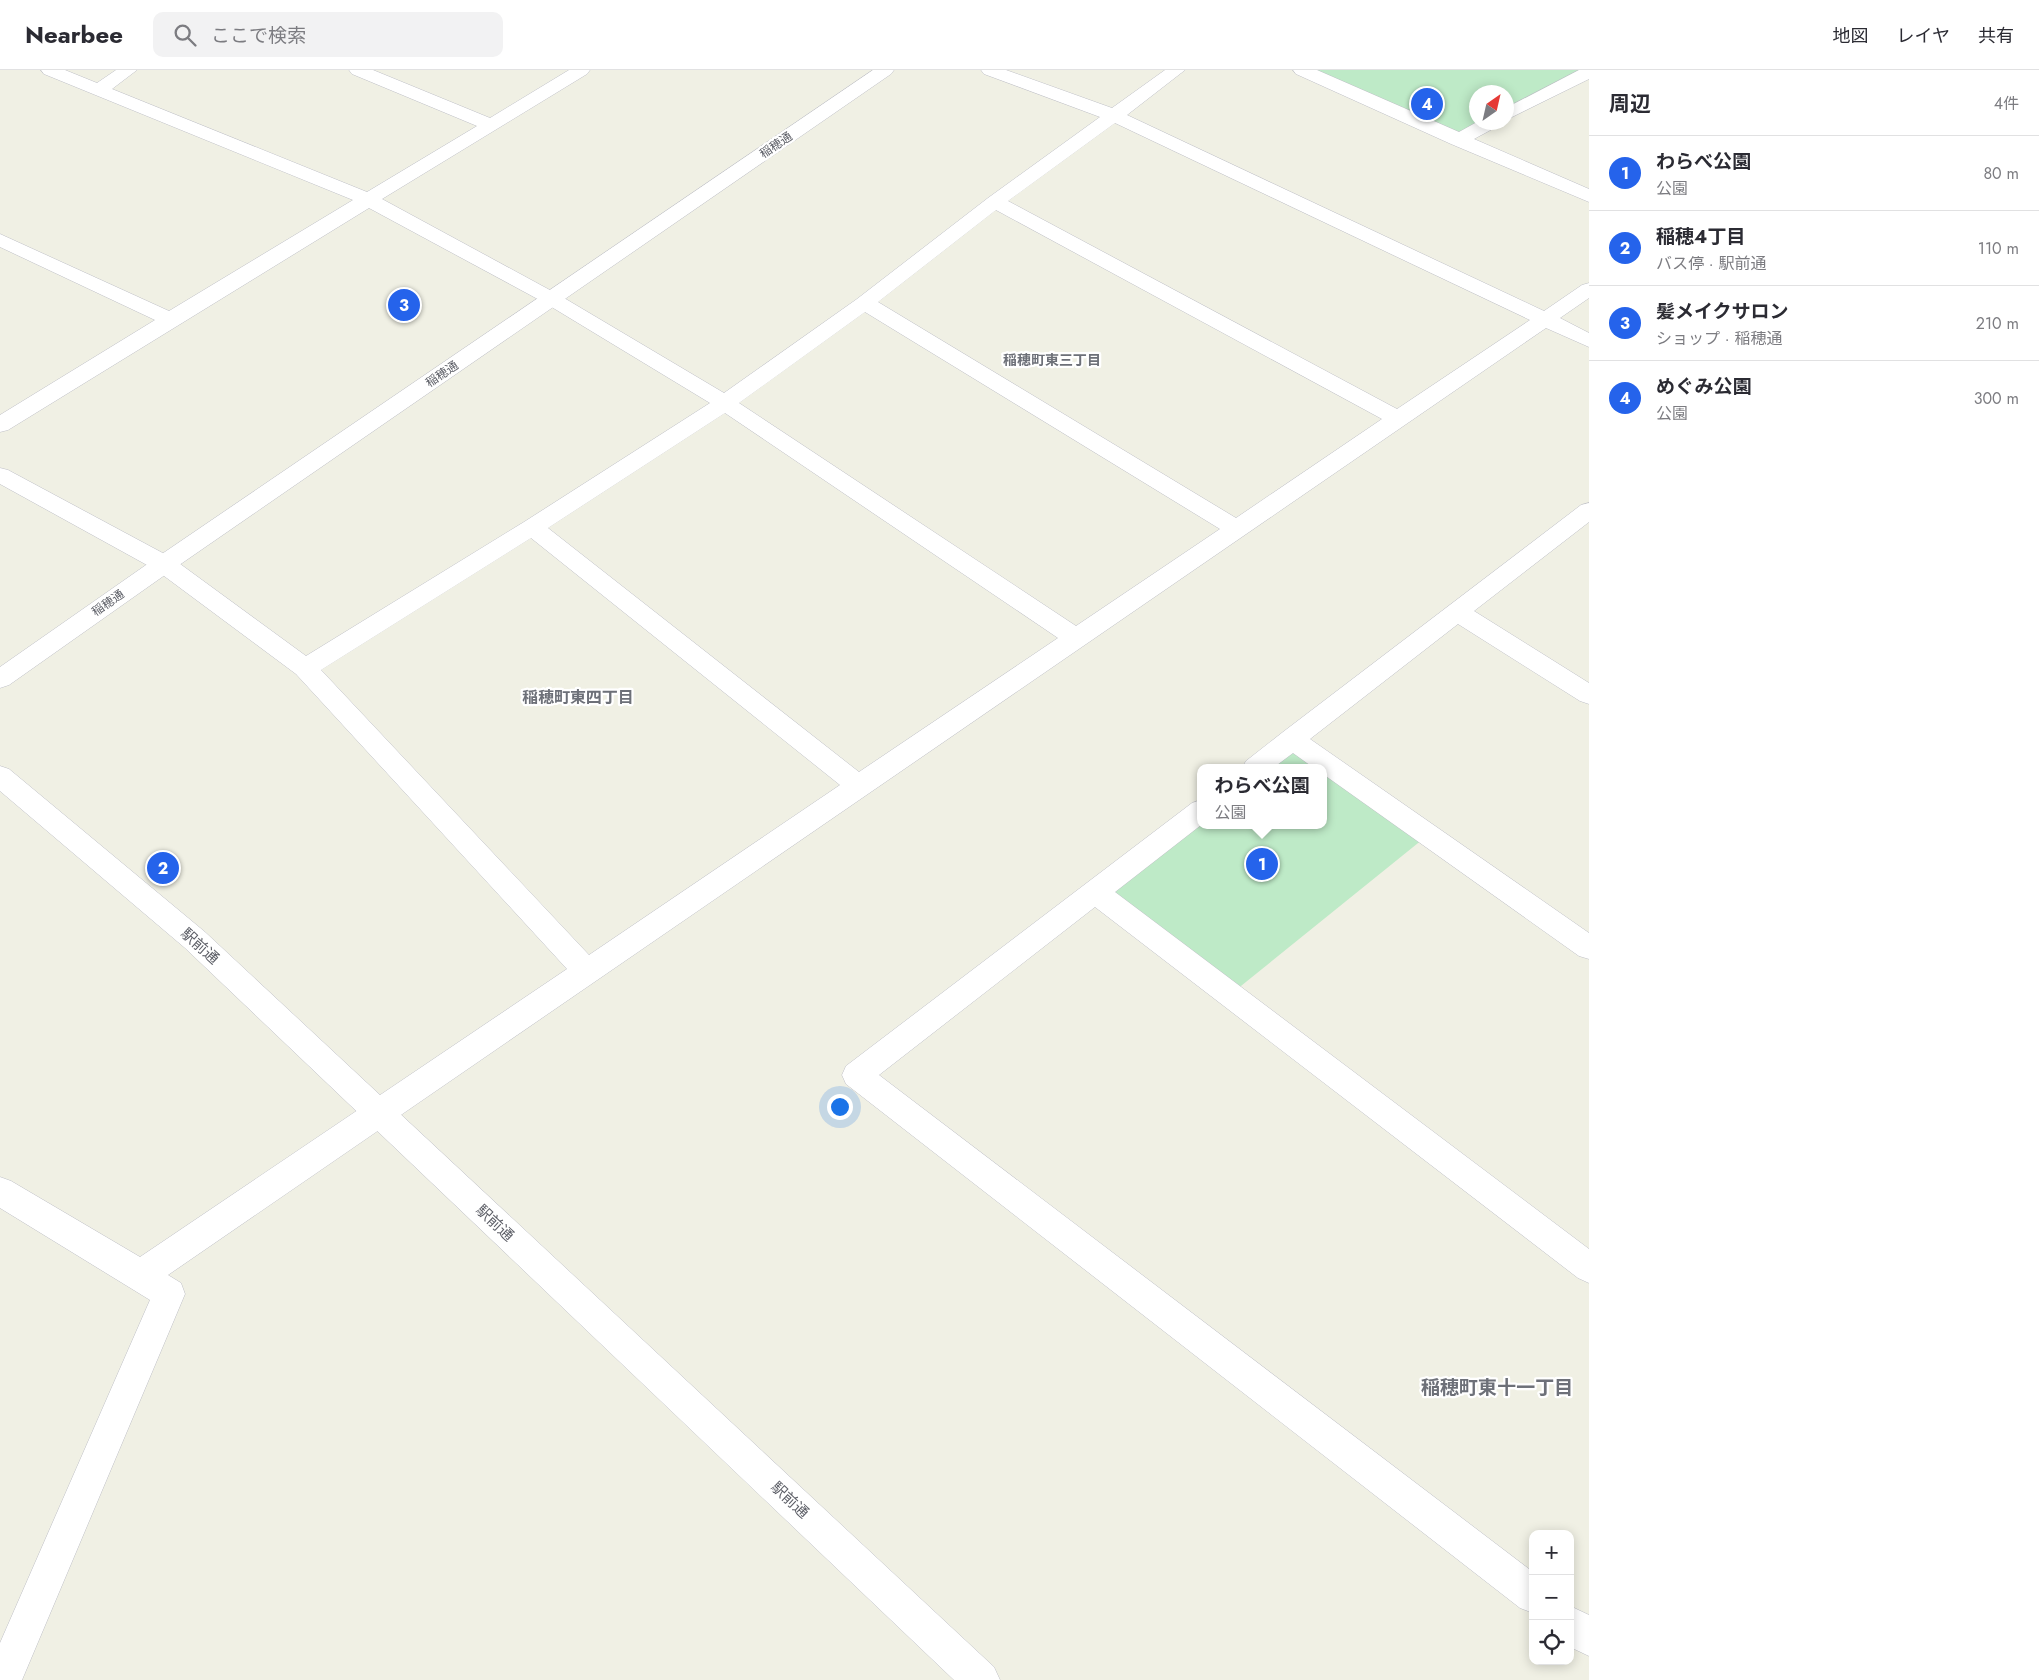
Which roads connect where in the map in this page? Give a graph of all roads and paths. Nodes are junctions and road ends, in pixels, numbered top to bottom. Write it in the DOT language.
graph roads {
  1 [pos="50,70"];
  2 [pos="128,70"];
  3 [pos="358,70"];
  4 [pos="581,70"];
  5 [pos="885,70"];
  6 [pos="990,70"];
  7 [pos="1176,70"];
  8 [pos="1302,70"];
  9 [pos="1589,72"];
  10 [pos="99,90"];
  11 [pos="1514,111"];
  12 [pos="1113,115"];
  13 [pos="492,125"];
  14 [pos="1477,130"];
  15 [pos="1458,140"];
  16 [pos="1589,196"];
  17 [pos="369,200"];
  18 [pos="995,202"];
  19 [pos="0,240"];
  20 [pos="1589,288"];
  21 [pos="552,298"];
  22 [pos="864,303"];
  23 [pos="1545,318"];
  24 [pos="169,319"];
  25 [pos="1589,342"];
  26 [pos="725,403"];
  27 [pos="1398,419"];
  28 [pos="0,425"];
  29 [pos="0,475"];
  30 [pos="1589,510"];
  31 [pos="532,527"];
  32 [pos="1237,529"];
  33 [pos="164,564"];
  34 [pos="1457,612"];
  35 [pos="1076,638"];
  36 [pos="305,668"];
  37 [pos="0,679"];
  38 [pos="1589,695"];
  39 [pos="1292,739"];
  40 [pos="1260,764"];
  41 [pos="0,776"];
  42 [pos="859,786"];
  43 [pos="1197,813"];
  44 [pos="1094,892"];
  45 [pos="1589,948"];
  46 [pos="587,972"];
  47 [pos="380,1113"];
  48 [pos="0,1191"];
  49 [pos="1589,1268"];
  50 [pos="142,1275"];
  51 [pos="1529,1592"];
  52 [pos="1574,1627"];
  53 [pos="1589,1638"];
  54 [pos="9,1670"];
  55 [pos="981,1680"];
  1 -- 10 [label="street"];
  2 -- 10 [label="street"];
  3 -- 13 [label="street"];
  4 -- 13 [label="street"];
  5 -- 21 [label="street, 稲穂通"];
  6 -- 12 [label="street"];
  7 -- 12 [label="street"];
  8 -- 15 [label="street"];
  9 -- 11 [label="street"];
  10 -- 17 [label="street"];
  12 -- 18 [label="street"];
  12 -- 23 [label="street"];
  13 -- 17 [label="street"];
  14 -- 15 [label="street"];
  15 -- 16 [label="street"];
  17 -- 21 [label="street"];
  17 -- 24 [label="street"];
  18 -- 22 [label="street"];
  18 -- 27 [label="street"];
  19 -- 24 [label="street"];
  20 -- 23 [label="street"];
  21 -- 26 [label="street"];
  21 -- 33 [label="street, 稲穂通"];
  22 -- 26 [label="street"];
  22 -- 32 [label="street"];
  23 -- 25 [label="street"];
  23 -- 27 [label="street"];
  24 -- 28 [label="street"];
  26 -- 31 [label="street"];
  26 -- 35 [label="street"];
  27 -- 32 [label="street"];
  29 -- 33 [label="street"];
  30 -- 34 [label="street"];
  31 -- 36 [label="street"];
  31 -- 42 [label="street"];
  32 -- 35 [label="street"];
  33 -- 36 [label="street"];
  33 -- 37 [label="street, 稲穂通"];
  34 -- 38 [label="street"];
  34 -- 39 [label="street"];
  35 -- 42 [label="street"];
  36 -- 46 [label="street"];
  39 -- 40 [label="street"];
  39 -- 45 [label="street"];
  41 -- 47 [label="street, 駅前通"];
  42 -- 46 [label="street"];
  43 -- 44 [label="street"];
  44 -- 49 [label="street"];
  44 -- 51 [label="street"];
  46 -- 47 [label="street"];
  47 -- 50 [label="street"];
  47 -- 55 [label="street, 駅前通"];
  48 -- 50 [label="street"];
  50 -- 54 [label="street"];
  52 -- 53 [label="street"];
}
